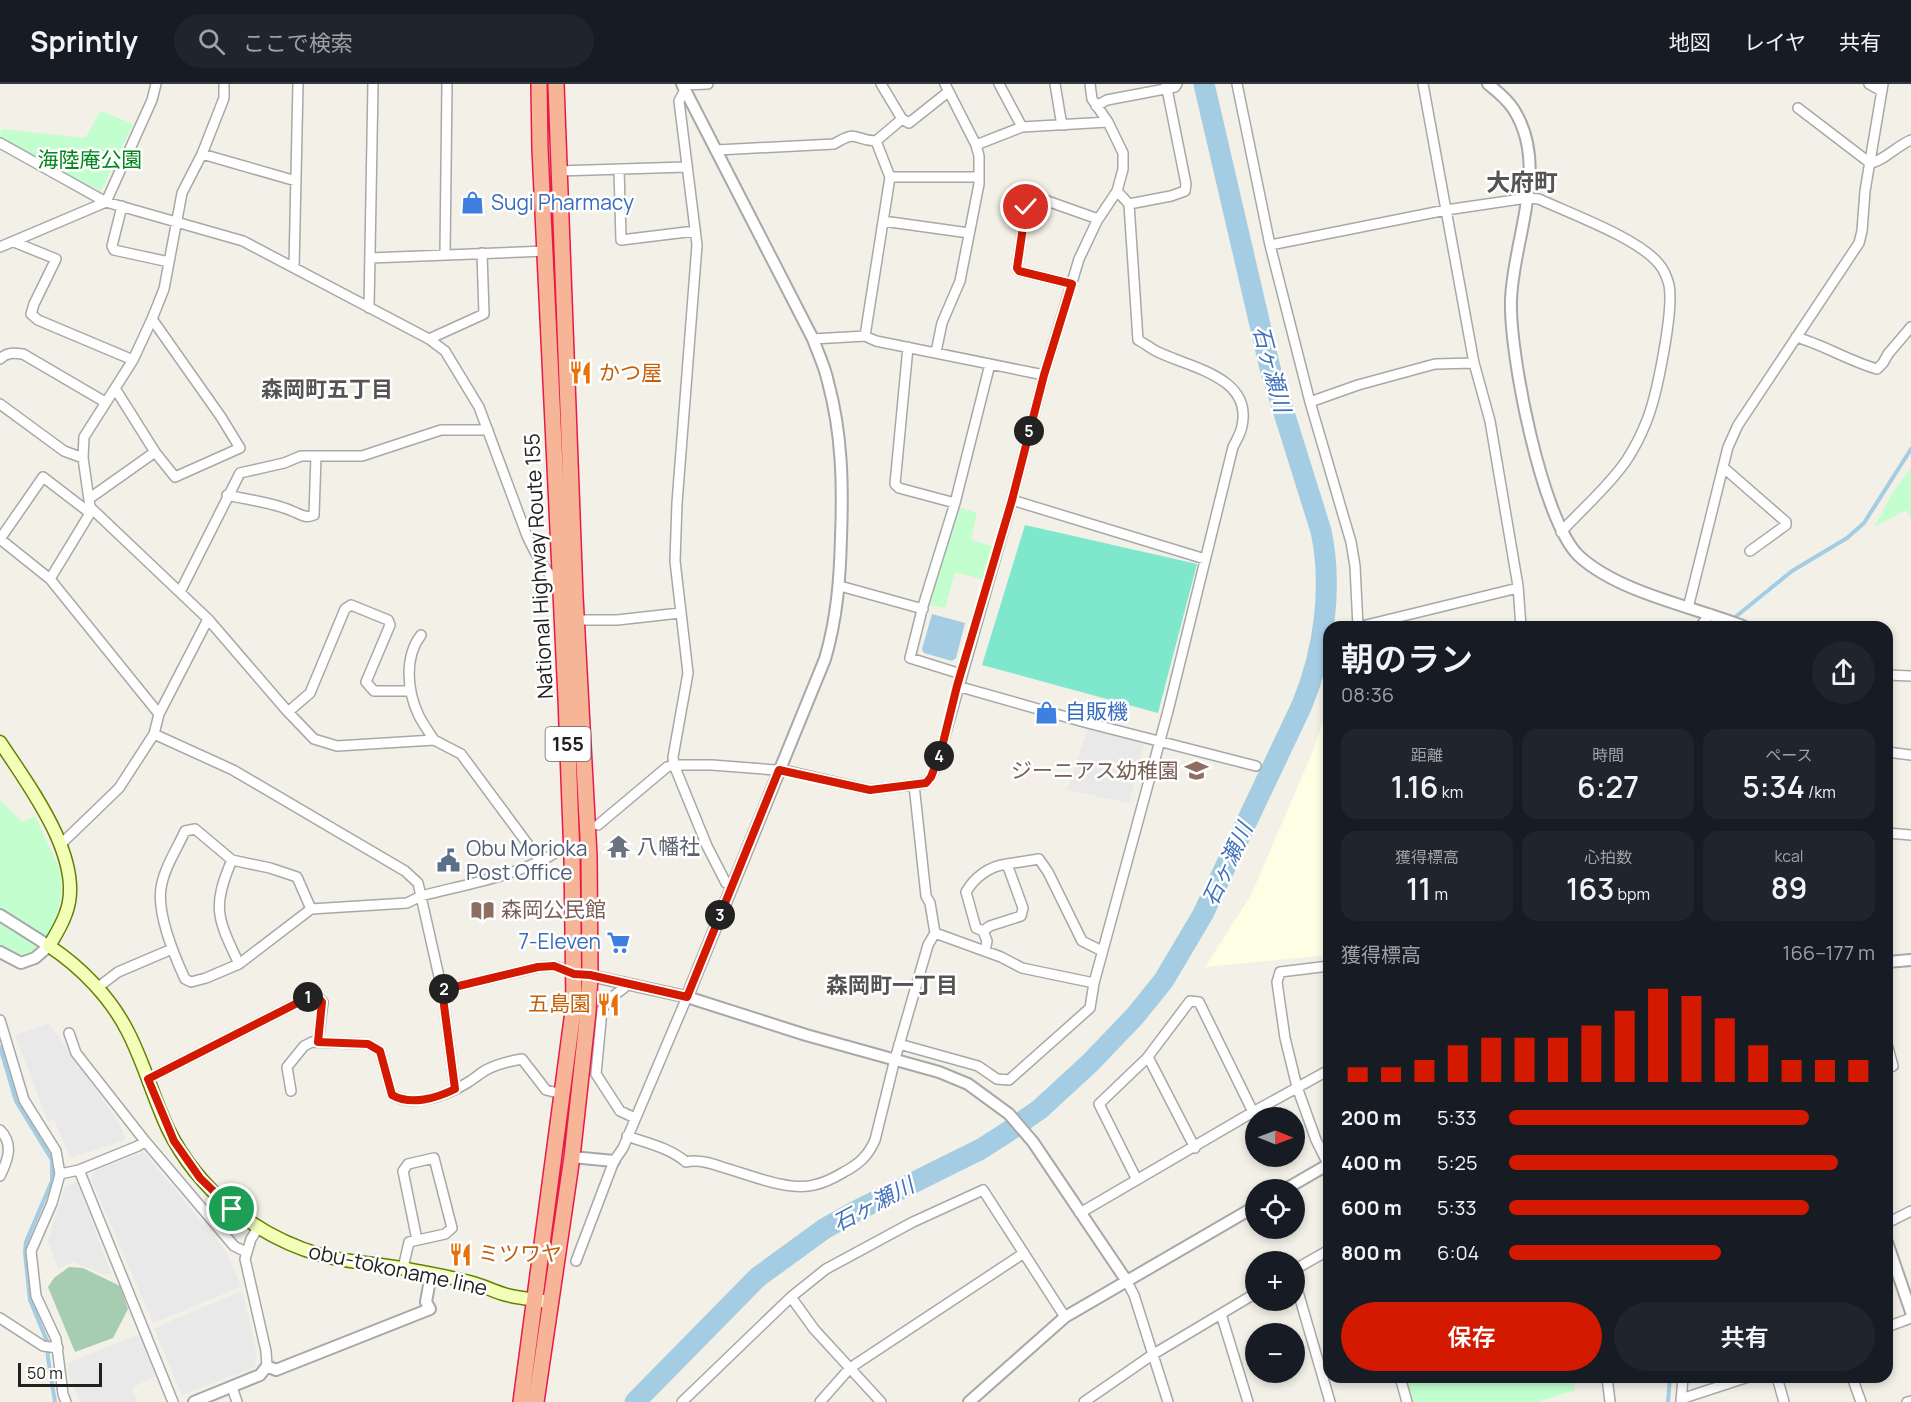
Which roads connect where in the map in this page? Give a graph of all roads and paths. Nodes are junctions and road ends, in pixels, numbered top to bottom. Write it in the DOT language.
graph roads {
  1 [pos="156,84"];
  2 [pos="224,84"];
  3 [pos="298,84"];
  4 [pos="373,84"];
  5 [pos="447,84"];
  6 [pos="539,84"];
  7 [pos="556,84"];
  8 [pos="708,84"];
  9 [pos="881,84"];
  10 [pos="999,84"];
  11 [pos="1055,84"];
  12 [pos="1090,84"];
  13 [pos="1177,84"];
  14 [pos="1237,84"];
  15 [pos="1423,84"];
  16 [pos="1488,84"];
  17 [pos="1869,84"];
  18 [pos="683,86"];
  19 [pos="1166,86"];
  20 [pos="947,88"];
  21 [pos="1883,88"];
  22 [pos="1096,106"];
  23 [pos="1798,108"];
  24 [pos="902,119"];
  25 [pos="1108,122"];
  26 [pos="1064,125"];
  27 [pos="1022,127"];
  28 [pos="1911,140"];
  29 [pos="876,141"];
  30 [pos="0,143"];
  31 [pos="976,145"];
  32 [pos="717,150"];
  33 [pos="202,154"];
  34 [pos="1870,163"];
  35 [pos="686,167"];
  36 [pos="619,169"];
  37 [pos="558,171"];
  38 [pos="890,177"];
  39 [pos="979,177"];
  40 [pos="296,182"];
  41 [pos="1117,191"];
  42 [pos="1528,198"];
  43 [pos="106,202"];
  44 [pos="1129,204"];
  45 [pos="122,206"];
  46 [pos="1446,210"];
  47 [pos="1098,219"];
  48 [pos="883,221"];
  49 [pos="177,223"];
  50 [pos="695,231"];
  51 [pos="969,233"];
  52 [pos="14,242"];
  53 [pos="1270,245"];
  54 [pos="0,247"];
  55 [pos="546,251"];
  56 [pos="445,254"];
  57 [pos="482,254"];
  58 [pos="370,258"];
  59 [pos="169,262"];
  60 [pos="294,268"];
  61 [pos="1072,284"];
  62 [pos="369,308"];
  63 [pos="152,320"];
  64 [pos="1911,327"];
  65 [pos="866,336"];
  66 [pos="1796,337"];
  67 [pos="429,339"];
  68 [pos="813,339"];
  69 [pos="908,347"];
  70 [pos="936,352"];
  71 [pos="0,359"];
  72 [pos="133,360"];
  73 [pos="1474,363"];
  74 [pos="990,364"];
  75 [pos="1044,375"];
  76 [pos="116,390"];
  77 [pos="105,402"];
  78 [pos="1310,402"];
  79 [pos="0,404"];
  80 [pos="488,430"];
  81 [pos="155,452"];
  82 [pos="316,457"];
  83 [pos="82,458"];
  84 [pos="1724,468"];
  85 [pos="227,495"];
  86 [pos="90,498"];
  87 [pos="1012,500"];
  88 [pos="954,503"];
  89 [pos="91,511"];
  90 [pos="1561,532"];
  91 [pos="1750,551"];
  92 [pos="1205,560"];
  93 [pos="50,579"];
  94 [pos="840,586"];
  95 [pos="561,588"];
  96 [pos="1518,588"];
  97 [pos="180,592"];
  98 [pos="1688,608"];
  99 [pos="922,609"];
  100 [pos="680,614"];
  101 [pos="1710,614"];
  102 [pos="208,619"];
  103 [pos="577,620"];
  104 [pos="1358,621"];
  105 [pos="1383,621"];
  106 [pos="1521,621"];
  107 [pos="1705,621"];
  108 [pos="1729,621"];
  109 [pos="421,634"];
  110 [pos="961,674"];
  111 [pos="1893,675"];
  112 [pos="1911,676"];
  113 [pos="957,686"];
  114 [pos="410,691"];
  115 [pos="288,712"];
  116 [pos="159,714"];
  117 [pos="154,735"];
  118 [pos="434,740"];
  119 [pos="1160,741"];
  120 [pos="0,742"];
  121 [pos="1893,753"];
  122 [pos="1911,755"];
  123 [pos="674,765"];
  124 [pos="1256,766"];
  125 [pos="779,770"];
  126 [pos="914,785"];
  127 [pos="598,825"];
  128 [pos="1893,834"];
  129 [pos="1911,835"];
  130 [pos="60,845"];
  131 [pos="560,851"];
  132 [pos="232,860"];
  133 [pos="540,862"];
  134 [pos="1007,864"];
  135 [pos="732,886"];
  136 [pos="421,896"];
  137 [pos="311,909"];
  138 [pos="0,915"];
  139 [pos="983,931"];
  140 [pos="935,933"];
  141 [pos="49,946"];
  142 [pos="172,949"];
  143 [pos="985,951"];
  144 [pos="1102,951"];
  145 [pos="0,952"];
  146 [pos="1911,960"];
  147 [pos="1893,962"];
  148 [pos="239,964"];
  149 [pos="1323,967"];
  150 [pos="574,974"];
  151 [pos="590,975"];
  152 [pos="624,982"];
  153 [pos="1094,983"];
  154 [pos="97,988"];
  155 [pos="442,990"];
  156 [pos="687,997"];
  157 [pos="0,1020"];
  158 [pos="69,1033"];
  159 [pos="318,1042"];
  160 [pos="899,1044"];
  161 [pos="1148,1057"];
  162 [pos="895,1059"];
  163 [pos="1323,1074"];
  164 [pos="148,1079"];
  165 [pos="1297,1087"];
  166 [pos="455,1089"];
  167 [pos="291,1090"];
  168 [pos="562,1094"];
  169 [pos="1250,1107"];
  170 [pos="1261,1107"];
  171 [pos="1245,1116"];
  172 [pos="635,1118"];
  173 [pos="0,1130"];
  174 [pos="627,1136"];
  175 [pos="145,1142"];
  176 [pos="1195,1148"];
  177 [pos="1323,1153"];
  178 [pos="572,1157"];
  179 [pos="614,1161"];
  180 [pos="1323,1168"];
  181 [pos="79,1170"];
  182 [pos="60,1174"];
  183 [pos="0,1176"];
  184 [pos="1304,1179"];
  185 [pos="1137,1180"];
  186 [pos="1911,1207"];
  187 [pos="1245,1212"];
  188 [pos="1080,1213"];
  189 [pos="1893,1219"];
  190 [pos="258,1228"];
  191 [pos="417,1240"];
  192 [pos="246,1252"];
  193 [pos="1024,1253"];
  194 [pos="1323,1253"];
  195 [pos="1893,1260"];
  196 [pos="576,1261"];
  197 [pos="1305,1264"];
  198 [pos="403,1268"];
  199 [pos="431,1274"];
  200 [pos="1126,1280"];
  201 [pos="791,1297"];
  202 [pos="535,1299"];
  203 [pos="1245,1300"];
  204 [pos="551,1303"];
  205 [pos="1303,1311"];
  206 [pos="1911,1312"];
  207 [pos="1221,1314"];
  208 [pos="1065,1317"];
  209 [pos="0,1318"];
  210 [pos="1911,1318"];
  211 [pos="1893,1325"];
  212 [pos="58,1348"];
  213 [pos="1152,1355"];
  214 [pos="267,1366"];
  215 [pos="850,1368"];
  216 [pos="1323,1381"];
  217 [pos="1324,1383"];
  218 [pos="1402,1383"];
  219 [pos="1608,1383"];
  220 [pos="1682,1383"];
  221 [pos="1731,1383"];
  222 [pos="1779,1383"];
  223 [pos="1854,1383"];
  224 [pos="231,1387"];
  225 [pos="1089,1401"];
  226 [pos="1681,1401"];
  227 [pos="66,1402"];
  228 [pos="173,1402"];
  229 [pos="194,1402"];
  230 [pos="237,1402"];
  231 [pos="521,1402"];
  232 [pos="536,1402"];
  233 [pos="682,1402"];
  234 [pos="820,1402"];
  235 [pos="881,1402"];
  236 [pos="969,1402"];
  237 [pos="1168,1402"];
  238 [pos="1248,1402"];
  239 [pos="1329,1402"];
  240 [pos="1407,1402"];
  241 [pos="1610,1402"];
  242 [pos="1784,1402"];
  243 [pos="1861,1402"];
  1 -- 43 [label="street"];
  2 -- 33 [label="street"];
  3 -- 40 [label="street"];
  4 -- 58 [label="street"];
  5 -- 56 [label="street"];
  6 -- 55 [label="highway, National Highway Route 155 / 155"];
  7 -- 37 [label="highway, National Highway Route 155 / 155"];
  8 -- 18 [label="street"];
  9 -- 24 [label="street"];
  10 -- 27 [label="street"];
  11 -- 26 [label="street"];
  12 -- 22 [label="street"];
  13 -- 19 [label="street"];
  14 -- 53 [label="street"];
  15 -- 46 [label="street"];
  16 -- 42 [label="street"];
  17 -- 21 [label="street"];
  18 -- 32 [label="street"];
  18 -- 35 [label="street"];
  19 -- 22 [label="street"];
  19 -- 44 [label="street"];
  20 -- 24 [label="street"];
  20 -- 31 [label="street"];
  21 -- 34 [label="street"];
  22 -- 25 [label="street"];
  23 -- 34 [label="street"];
  24 -- 29 [label="street"];
  25 -- 26 [label="street"];
  25 -- 41 [label="street"];
  26 -- 27 [label="street"];
  27 -- 31 [label="street"];
  28 -- 34 [label="street"];
  29 -- 32 [label="street"];
  29 -- 38 [label="street"];
  30 -- 43 [label="street"];
  31 -- 39 [label="street"];
  32 -- 68 [label="street"];
  33 -- 40 [label="street"];
  33 -- 49 [label="street"];
  34 -- 66 [label="street"];
  35 -- 36 [label="street"];
  35 -- 50 [label="street"];
  36 -- 37 [label="street"];
  36 -- 50 [label="street"];
  37 -- 103 [label="highway, National Highway Route 155 / 155"];
  38 -- 39 [label="street"];
  38 -- 48 [label="street"];
  39 -- 51 [label="street"];
  40 -- 60 [label="street"];
  41 -- 44 [label="street"];
  41 -- 47 [label="street"];
  42 -- 46 [label="street"];
  42 -- 90 [label="street"];
  42 -- 90 [label="street"];
  43 -- 45 [label="street"];
  43 -- 52 [label="street"];
  44 -- 92 [label="street"];
  45 -- 49 [label="street"];
  45 -- 59 [label="street"];
  46 -- 53 [label="street"];
  46 -- 73 [label="street"];
  47 -- 61 [label="street"];
  47 -- 61 [label="street"];
  48 -- 51 [label="street"];
  48 -- 65 [label="street"];
  49 -- 59 [label="street"];
  49 -- 60 [label="street"];
  50 -- 100 [label="street"];
  51 -- 70 [label="street"];
  52 -- 54 [label="street"];
  52 -- 72 [label="street"];
  53 -- 78 [label="street"];
  55 -- 57 [label="street"];
  55 -- 95 [label="highway, National Highway Route 155 / 155"];
  56 -- 57 [label="street"];
  56 -- 58 [label="street"];
  57 -- 67 [label="street"];
  58 -- 62 [label="street"];
  59 -- 63 [label="street"];
  60 -- 62 [label="street"];
  61 -- 75 [label="street"];
  62 -- 67 [label="street"];
  63 -- 72 [label="street"];
  63 -- 81 [label="street"];
  64 -- 66 [label="street"];
  65 -- 68 [label="street"];
  65 -- 69 [label="street"];
  66 -- 84 [label="street"];
  67 -- 80 [label="street"];
  68 -- 94 [label="street"];
  69 -- 70 [label="street"];
  69 -- 88 [label="street"];
  70 -- 74 [label="street"];
  71 -- 77 [label="street"];
  72 -- 76 [label="street"];
  73 -- 78 [label="street"];
  73 -- 96 [label="street"];
  74 -- 75 [label="street"];
  74 -- 88 [label="street"];
  75 -- 87 [label="street"];
  76 -- 77 [label="street"];
  76 -- 81 [label="street"];
  77 -- 83 [label="street"];
  78 -- 104 [label="street"];
  79 -- 83 [label="street"];
  80 -- 82 [label="street"];
  80 -- 95 [label="street"];
  81 -- 86 [label="street"];
  82 -- 85 [label="street"];
  82 -- 85 [label="street"];
  83 -- 86 [label="street"];
  84 -- 91 [label="street"];
  84 -- 98 [label="street"];
  85 -- 97 [label="street"];
  86 -- 89 [label="street"];
  87 -- 92 [label="street"];
  87 -- 110 [label="street"];
  88 -- 99 [label="street"];
  89 -- 93 [label="street"];
  89 -- 93 [label="street"];
  89 -- 97 [label="street"];
  90 -- 98 [label="street"];
  92 -- 119 [label="street"];
  93 -- 116 [label="street"];
  94 -- 99 [label="street"];
  94 -- 125 [label="street"];
  95 -- 150 [label="highway, National Highway Route 155 / 155"];
  96 -- 105 [label="street"];
  96 -- 106 [label="street"];
  97 -- 102 [label="street"];
  98 -- 101 [label="street"];
  99 -- 110 [label="street"];
  100 -- 103 [label="street"];
  100 -- 123 [label="street"];
  101 -- 107 [label="street"];
  101 -- 108 [label="street"];
  102 -- 115 [label="street"];
  102 -- 116 [label="street"];
  103 -- 151 [label="highway, National Highway Route 155 / 155"];
  109 -- 114 [label="street"];
  110 -- 113 [label="street"];
  111 -- 112 [label="street"];
  113 -- 119 [label="street"];
  113 -- 126 [label="street"];
  114 -- 115 [label="street"];
  114 -- 118 [label="street"];
  115 -- 118 [label="street"];
  116 -- 117 [label="street"];
  117 -- 130 [label="street"];
  117 -- 136 [label="street"];
  118 -- 133 [label="street"];
  119 -- 124 [label="street"];
  119 -- 144 [label="street"];
  120 -- 130 [label="main road"];
  121 -- 122 [label="street"];
  123 -- 125 [label="street"];
  123 -- 127 [label="street"];
  123 -- 135 [label="street"];
  125 -- 126 [label="street"];
  125 -- 135 [label="street"];
  126 -- 140 [label="street"];
  128 -- 129 [label="street"];
  130 -- 141 [label="main road"];
  131 -- 133 [label="street"];
  132 -- 137 [label="street"];
  132 -- 142 [label="street"];
  132 -- 148 [label="street"];
  133 -- 136 [label="street"];
  134 -- 139 [label="street"];
  134 -- 139 [label="street"];
  134 -- 144 [label="street"];
  135 -- 156 [label="street"];
  136 -- 137 [label="street"];
  136 -- 155 [label="street"];
  137 -- 148 [label="street"];
  138 -- 141 [label="street"];
  139 -- 143 [label="street"];
  140 -- 143 [label="street"];
  140 -- 160 [label="street"];
  141 -- 145 [label="street"];
  141 -- 154 [label="main road, obu-tokoname line"];
  142 -- 148 [label="street"];
  142 -- 154 [label="street"];
  143 -- 153 [label="street"];
  144 -- 153 [label="street"];
  146 -- 147 [label="street"];
  149 -- 165 [label="street"];
  150 -- 151 [label="street"];
  150 -- 155 [label="street"];
  150 -- 168 [label="highway, National Highway Route 155 / 155"];
  151 -- 152 [label="street"];
  151 -- 178 [label="highway, National Highway Route 155 / 155"];
  152 -- 156 [label="street"];
  152 -- 172 [label="street"];
  153 -- 160 [label="street"];
  154 -- 164 [label="main road, obu-tokoname line"];
  155 -- 166 [label="street"];
  156 -- 162 [label="street"];
  156 -- 172 [label="street"];
  157 -- 182 [label="street"];
  158 -- 175 [label="street"];
  159 -- 164 [label="street"];
  159 -- 166 [label="street"];
  159 -- 167 [label="street"];
  160 -- 162 [label="street"];
  161 -- 169 [label="street"];
  161 -- 176 [label="street"];
  161 -- 185 [label="street"];
  162 -- 174 [label="street"];
  162 -- 188 [label="street"];
  163 -- 165 [label="street"];
  164 -- 190 [label="main road, obu-tokoname line"];
  165 -- 170 [label="street"];
  165 -- 177 [label="street"];
  166 -- 168 [label="street"];
  168 -- 202 [label="highway, National Highway Route 155 / 155"];
  171 -- 176 [label="street"];
  172 -- 174 [label="street"];
  173 -- 183 [label="street"];
  174 -- 179 [label="street"];
  175 -- 181 [label="street"];
  175 -- 192 [label="street"];
  176 -- 185 [label="street"];
  178 -- 179 [label="street"];
  178 -- 204 [label="highway, National Highway Route 155 / 155"];
  179 -- 196 [label="street"];
  180 -- 184 [label="street"];
  181 -- 182 [label="street"];
  181 -- 228 [label="street"];
  182 -- 212 [label="street"];
  185 -- 188 [label="street"];
  186 -- 189 [label="street"];
  187 -- 200 [label="street"];
  188 -- 200 [label="street"];
  190 -- 192 [label="street"];
  190 -- 198 [label="main road, obu-tokoname line"];
  191 -- 191 [label="street"];
  191 -- 198 [label="street"];
  192 -- 214 [label="street"];
  193 -- 201 [label="street"];
  193 -- 208 [label="street"];
  193 -- 215 [label="street"];
  194 -- 197 [label="street"];
  195 -- 206 [label="street"];
  198 -- 199 [label="main road, obu-tokoname line"];
  199 -- 202 [label="main road, obu-tokoname line"];
  199 -- 214 [label="street"];
  200 -- 208 [label="street"];
  200 -- 213 [label="street"];
  201 -- 215 [label="street"];
  201 -- 233 [label="street"];
  202 -- 204 [label="main road, obu-tokoname line"];
  202 -- 231 [label="highway, National Highway Route 155 / 155"];
  203 -- 207 [label="street"];
  204 -- 232 [label="highway, National Highway Route 155 / 155"];
  205 -- 216 [label="street"];
  207 -- 213 [label="street"];
  207 -- 238 [label="street"];
  208 -- 236 [label="street"];
  209 -- 212 [label="street"];
  210 -- 211 [label="street"];
  212 -- 227 [label="street"];
  213 -- 225 [label="street"];
  213 -- 237 [label="street"];
  214 -- 224 [label="street"];
  215 -- 234 [label="street"];
  215 -- 235 [label="street"];
  217 -- 239 [label="street"];
  218 -- 240 [label="street"];
  219 -- 241 [label="street"];
  220 -- 226 [label="street"];
  221 -- 226 [label="street"];
  222 -- 242 [label="street"];
  223 -- 243 [label="street"];
  224 -- 229 [label="street"];
  224 -- 230 [label="street"];
}
